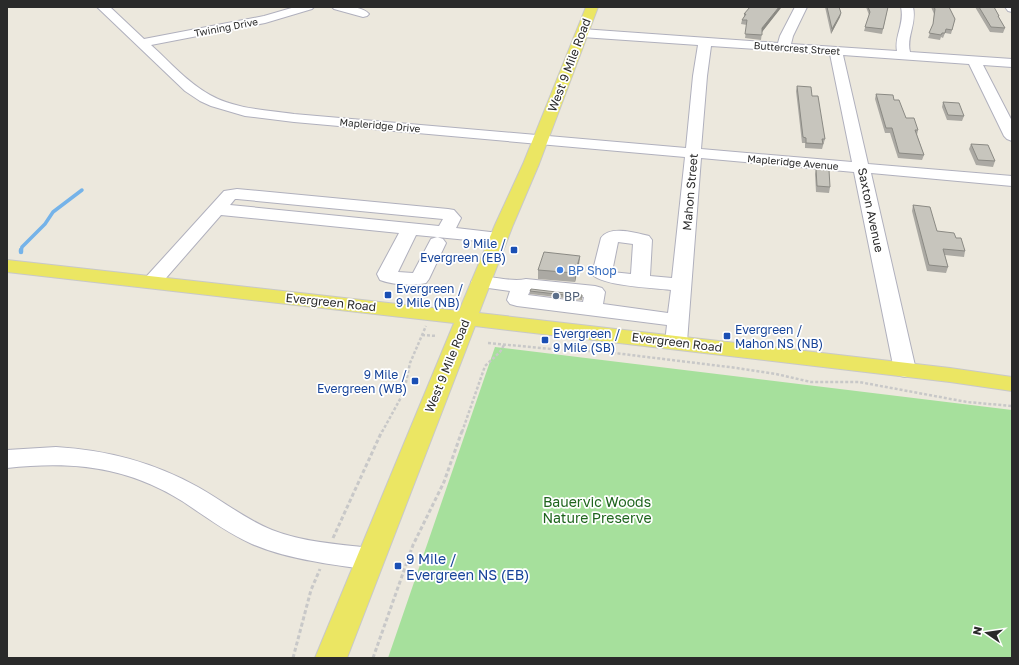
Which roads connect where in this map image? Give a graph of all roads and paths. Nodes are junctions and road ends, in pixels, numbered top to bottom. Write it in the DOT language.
graph roads {
  1 [pos="103,7"];
  2 [pos="308,7"];
  3 [pos="338,7"];
  4 [pos="592,7"];
  5 [pos="801,7"];
  6 [pos="907,7"];
  7 [pos="363,14"];
  8 [pos="582,33"];
  9 [pos="705,42"];
  10 [pos="142,43"];
  11 [pos="784,47"];
  12 [pos="836,51"];
  13 [pos="904,56"];
  14 [pos="974,60"];
  15 [pos="1012,63"];
  16 [pos="1012,136"];
  17 [pos="540,139"];
  18 [pos="694,153"];
  19 [pos="861,168"];
  20 [pos="1012,181"];
  21 [pos="218,209"];
  22 [pos="410,229"];
  23 [pos="441,238"];
  24 [pos="499,238"];
  25 [pos="7,266"];
  26 [pos="640,280"];
  27 [pos="152,282"];
  28 [pos="481,282"];
  29 [pos="681,285"];
  30 [pos="521,287"];
  31 [pos="583,308"];
  32 [pos="466,318"];
  33 [pos="426,326"];
  34 [pos="568,330"];
  35 [pos="677,332"];
  36 [pos="422,334"];
  37 [pos="437,336"];
  38 [pos="488,342"];
  39 [pos="504,345"];
  40 [pos="905,370"];
  41 [pos="1012,384"];
  42 [pos="1012,406"];
  43 [pos="7,458"];
  44 [pos="327,552"];
  45 [pos="370,559"];
  46 [pos="293,658"];
  47 [pos="331,658"];
  48 [pos="374,658"];
  1 -- 10 [label="street, Mapleridge Drive"];
  2 -- 10 [label="street, Twining Drive"];
  3 -- 7 [label="street"];
  4 -- 8 [label="main road, West 9 Mile Road"];
  5 -- 11 [label="street"];
  6 -- 13 [label="street"];
  8 -- 9 [label="street, Buttercrest Street"];
  8 -- 17 [label="main road, West 9 Mile Road"];
  9 -- 11 [label="street, Buttercrest Street"];
  9 -- 18 [label="street, Mahon Street"];
  10 -- 17 [label="street, Mapleridge Drive"];
  11 -- 12 [label="street, Buttercrest Street"];
  12 -- 13 [label="street, Buttercrest Street"];
  12 -- 19 [label="street, Saxton Avenue"];
  13 -- 14 [label="street, Buttercrest Street"];
  14 -- 15 [label="street, Buttercrest Street"];
  14 -- 16 [label="street"];
  17 -- 18 [label="street, Mapleridge Drive"];
  17 -- 24 [label="main road, West 9 Mile Road"];
  18 -- 19 [label="street, Mapleridge Avenue"];
  18 -- 29 [label="street, Mahon Street"];
  19 -- 20 [label="street, Mapleridge Avenue"];
  19 -- 40 [label="street, Saxton Avenue"];
  21 -- 22 [label="street"];
  21 -- 23 [label="street"];
  21 -- 27 [label="street"];
  22 -- 23 [label="street"];
  22 -- 23 [label="street"];
  23 -- 24 [label="street"];
  24 -- 28 [label="main road, West 9 Mile Road"];
  25 -- 27 [label="main road, Evergreen Road"];
  26 -- 29 [label="street"];
  27 -- 32 [label="main road, Evergreen Road"];
  28 -- 30 [label="street"];
  28 -- 32 [label="main road, West 9 Mile Road"];
  29 -- 35 [label="street, Mahon Street"];
  30 -- 31 [label="street"];
  30 -- 31 [label="street"];
  31 -- 34 [label="street"];
  31 -- 35 [label="street"];
  32 -- 34 [label="main road, Evergreen Road"];
  32 -- 45 [label="main road, West 9 Mile Road"];
  33 -- 36 [label="path"];
  34 -- 35 [label="main road, Evergreen Road"];
  35 -- 40 [label="main road, Evergreen Road"];
  36 -- 37 [label="path"];
  36 -- 44 [label="path"];
  38 -- 39 [label="path"];
  39 -- 42 [label="path"];
  39 -- 48 [label="path"];
  40 -- 41 [label="main road, Evergreen Road"];
  43 -- 44 [label="street"];
  44 -- 45 [label="street"];
  44 -- 46 [label="path"];
  45 -- 47 [label="main road, West 9 Mile Road"];
}
